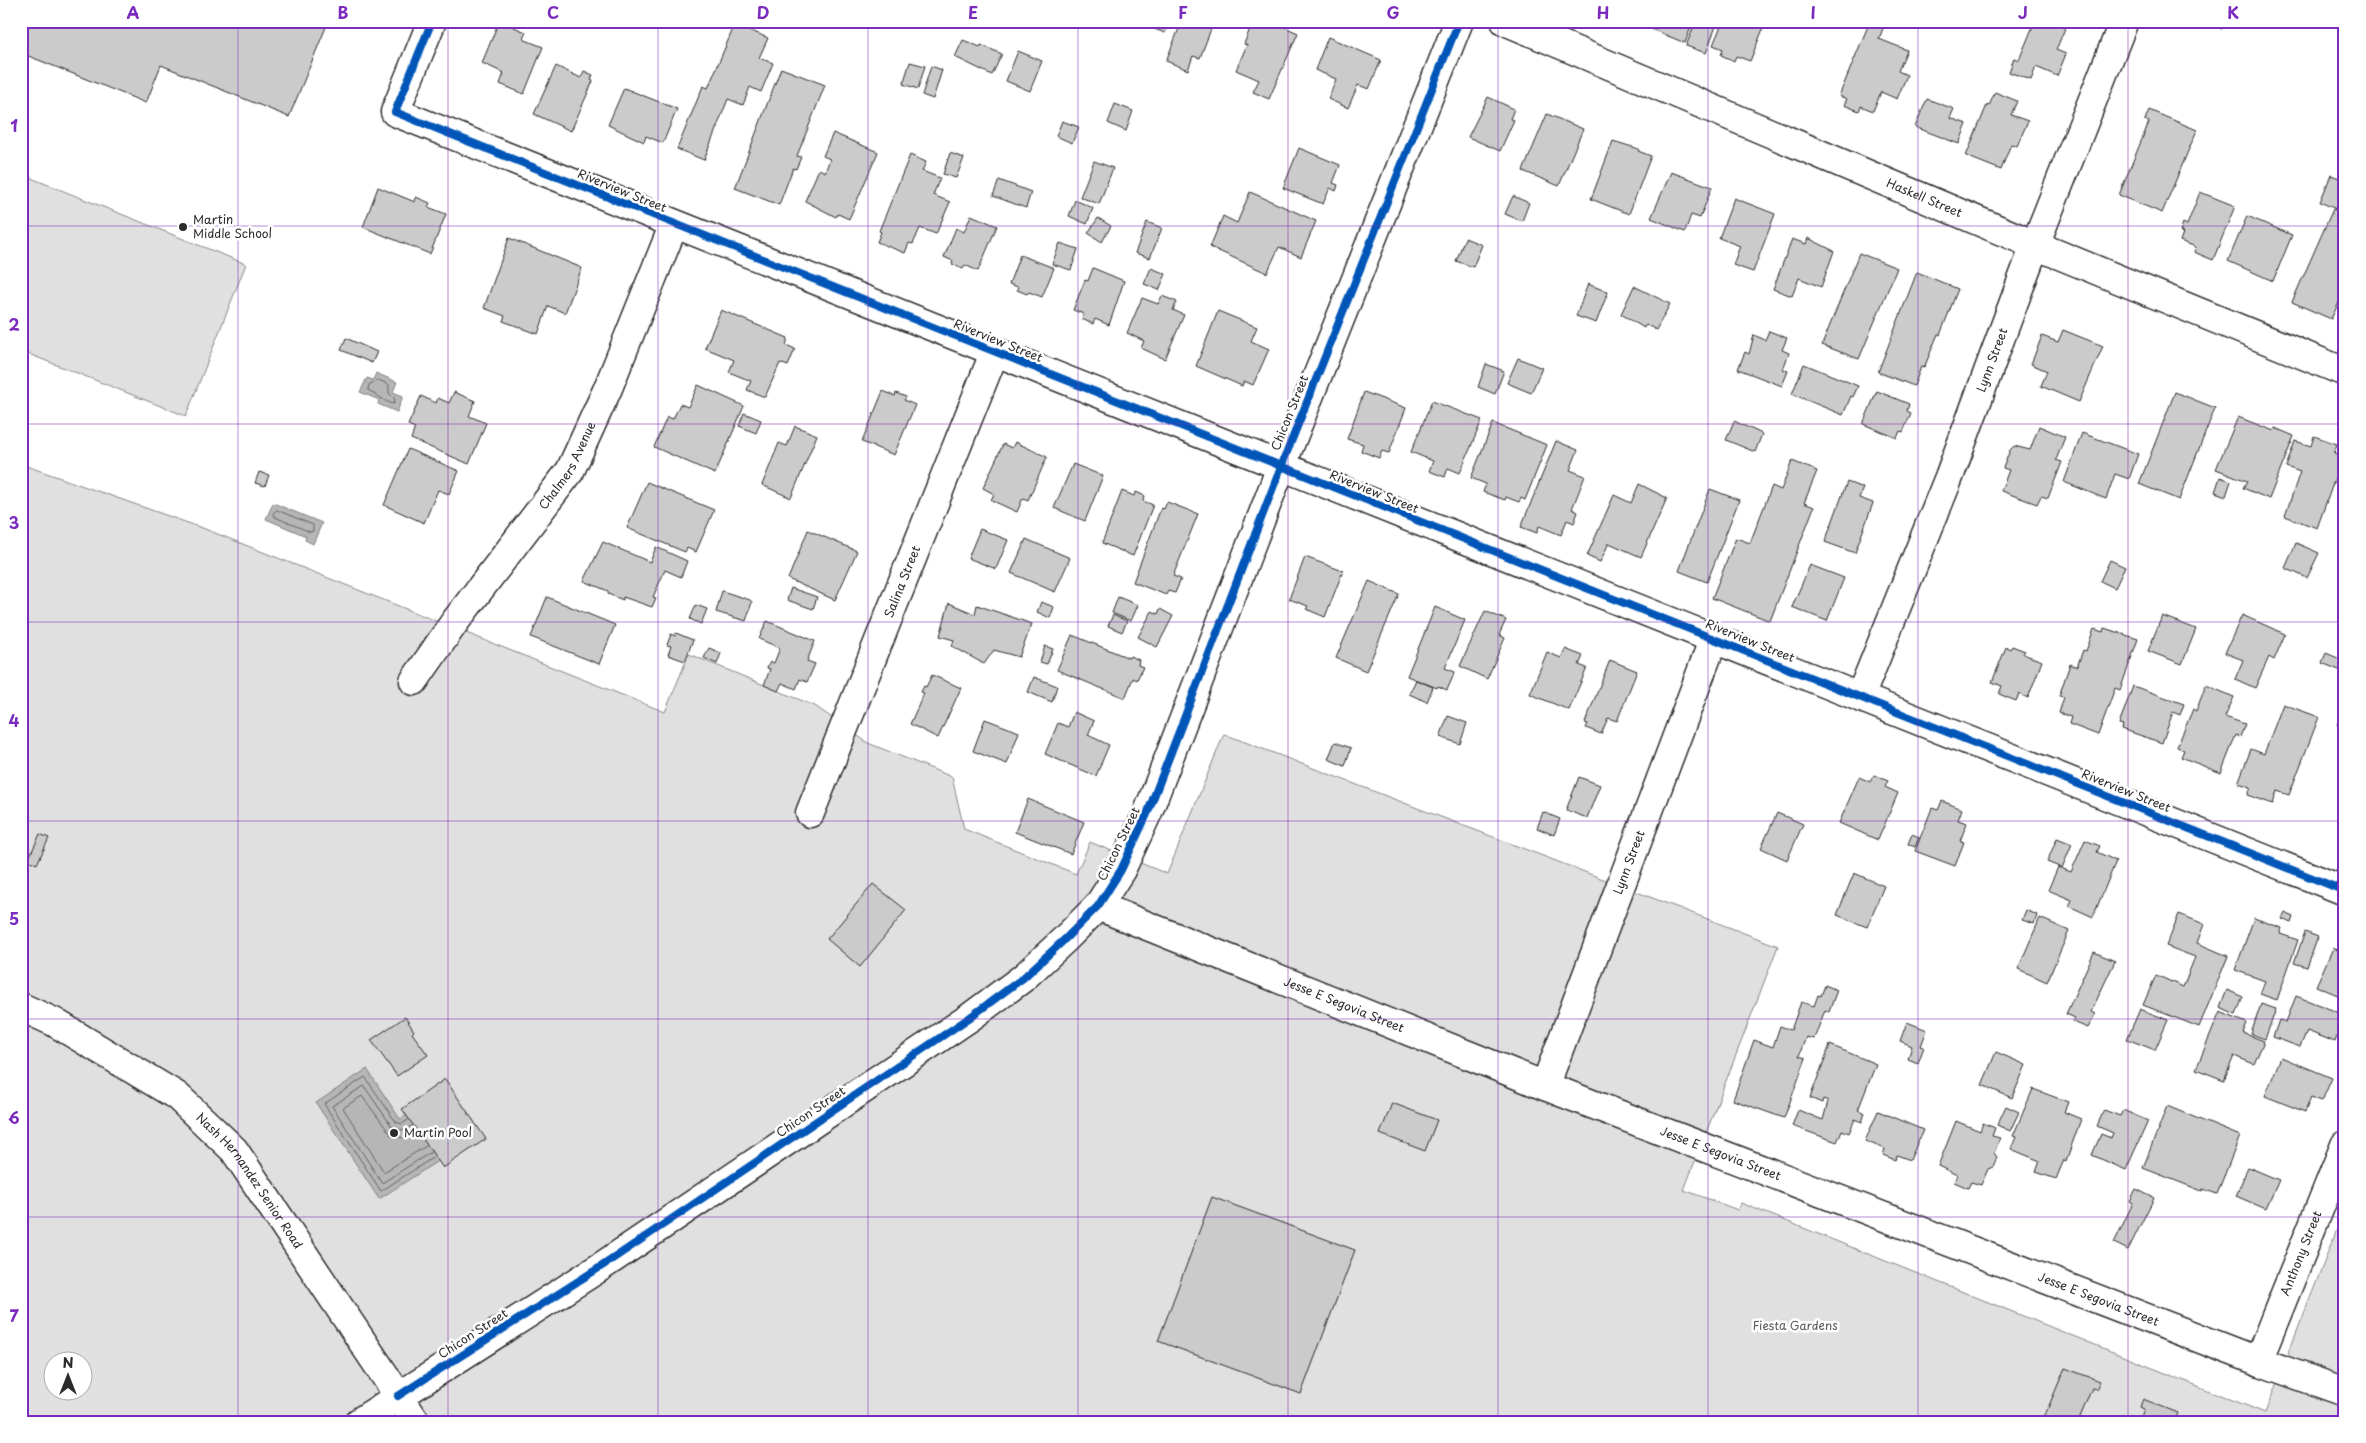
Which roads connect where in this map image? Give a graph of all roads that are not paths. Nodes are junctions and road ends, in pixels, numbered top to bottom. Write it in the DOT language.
graph roads {
  1 [pos="432,21"];
  2 [pos="1459,21"];
  3 [pos="1505,21"];
  4 [pos="2124,21"];
  5 [pos="674,224"];
  6 [pos="2035,246"];
  7 [pos="995,351"];
  8 [pos="2345,372"];
  9 [pos="1281,467"];
  10 [pos="1714,638"];
  11 [pos="414,681"];
  12 [pos="1860,697"];
  13 [pos="810,813"];
  14 [pos="2345,891"];
  15 [pos="1098,906"];
  16 [pos="21,1007"];
  17 [pos="1545,1086"];
  18 [pos="2345,1145"];
  19 [pos="2258,1362"];
  20 [pos="2345,1392"];
  21 [pos="398,1396"];
  22 [pos="359,1422"];
  23 [pos="416,1422"];
  1 -- 5 [label="street, Riverview Street"];
  2 -- 9 [label="street, Chicon Street"];
  3 -- 6 [label="street, Haskell Street"];
  4 -- 6 [label="street, Lynn Street"];
  5 -- 7 [label="street, Riverview Street"];
  5 -- 11 [label="street, Chalmers Avenue"];
  6 -- 8 [label="street, Haskell Street"];
  6 -- 12 [label="street, Lynn Street"];
  7 -- 9 [label="street, Riverview Street"];
  7 -- 13 [label="street, Salina Street"];
  9 -- 10 [label="street, Riverview Street"];
  9 -- 15 [label="street, Chicon Street"];
  10 -- 12 [label="street, Riverview Street"];
  10 -- 17 [label="street, Lynn Street"];
  12 -- 14 [label="street, Riverview Street"];
  15 -- 17 [label="street, Jesse E Segovia Street"];
  15 -- 21 [label="street, Chicon Street"];
  16 -- 21 [label="street, Nash Hernandez Senior Road"];
  17 -- 19 [label="street, Jesse E Segovia Street"];
  18 -- 19 [label="street, Anthony Street"];
  19 -- 20 [label="street, Jesse E Segovia Street"];
  21 -- 22 [label="street, Chicon Street"];
  21 -- 23 [label="street, Nash Hernandez Senior Road"];
}
